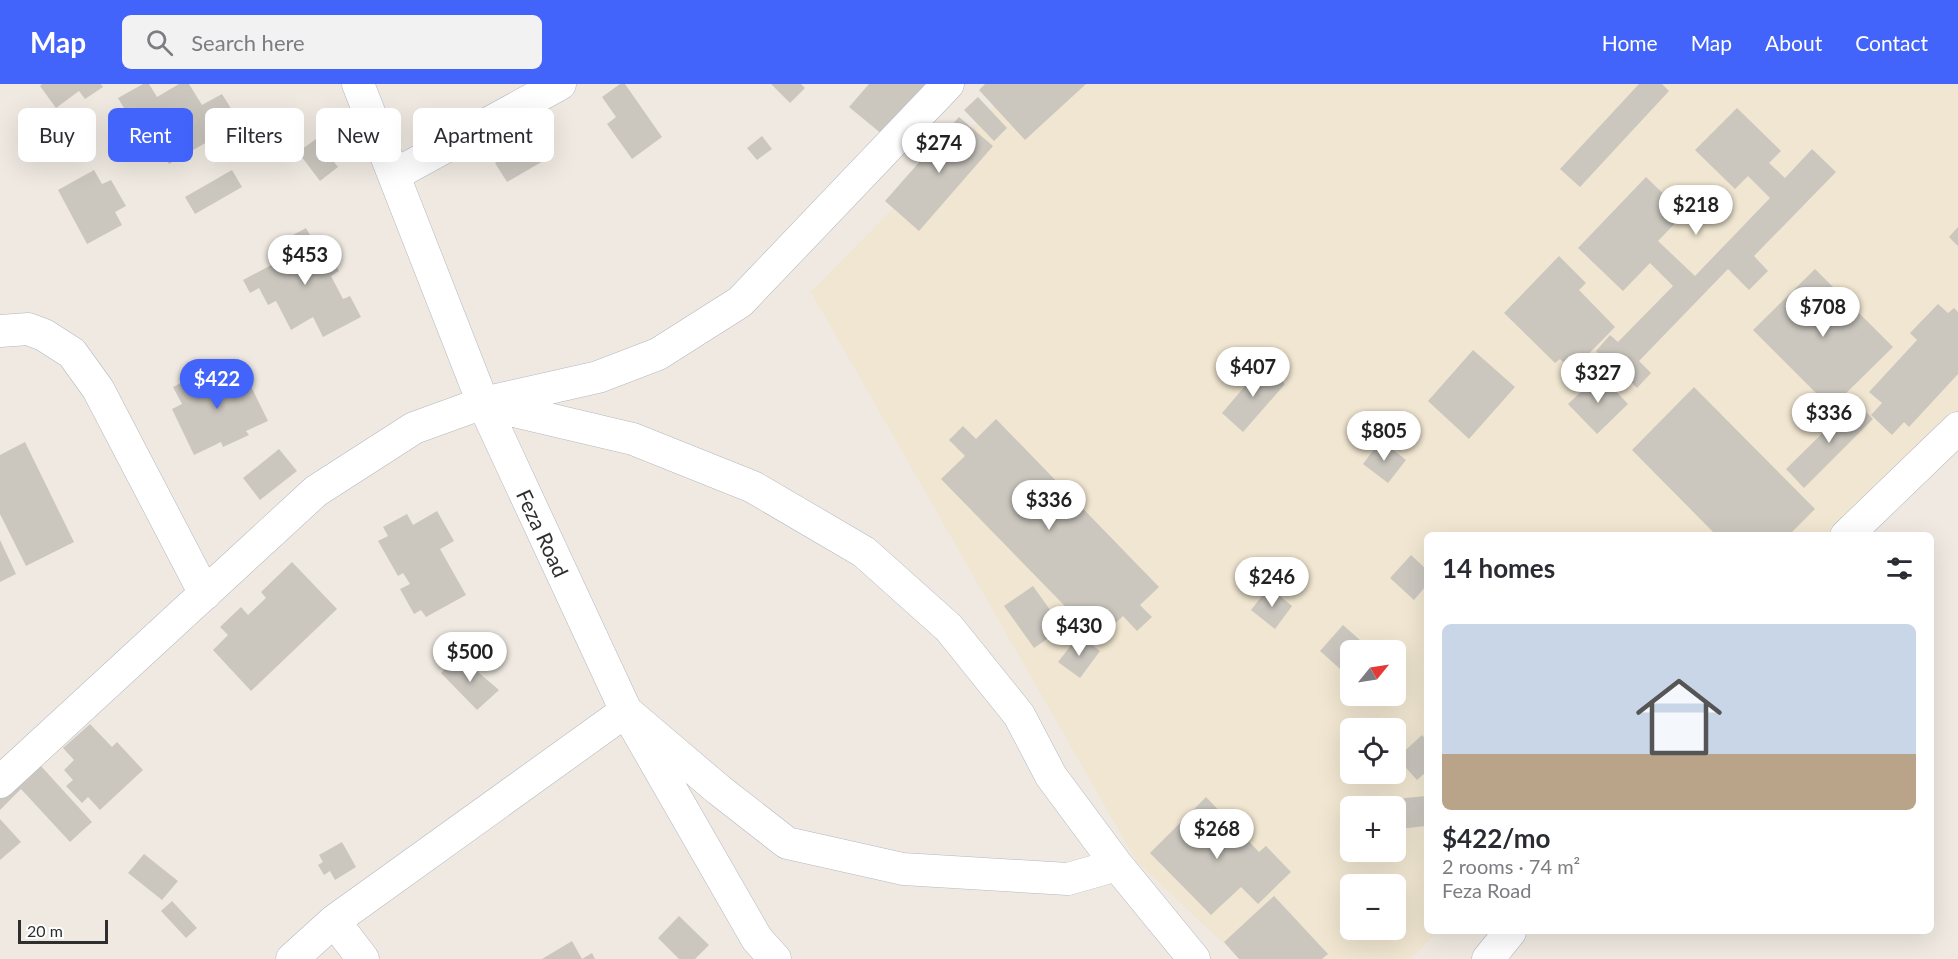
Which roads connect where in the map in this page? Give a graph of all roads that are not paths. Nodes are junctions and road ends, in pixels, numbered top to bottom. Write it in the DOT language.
graph roads {
  1 [pos="358,84"];
  2 [pos="561,84"];
  3 [pos="948,84"];
  4 [pos="394,175"];
  5 [pos="0,331"];
  6 [pos="483,403"];
  7 [pos="1958,429"];
  8 [pos="1850,532"];
  9 [pos="205,594"];
  10 [pos="626,711"];
  11 [pos="0,782"];
  12 [pos="1117,865"];
  13 [pos="334,921"];
  14 [pos="1508,934"];
  15 [pos="292,959"];
  16 [pos="363,959"];
  17 [pos="775,959"];
  18 [pos="1194,959"];
  19 [pos="1488,959"];
  1 -- 4 [label="street, Feza Road"];
  2 -- 4 [label="street"];
  3 -- 6 [label="street"];
  4 -- 6 [label="street, Feza Road"];
  5 -- 9 [label="street"];
  6 -- 9 [label="street"];
  6 -- 10 [label="street, Feza Road"];
  6 -- 12 [label="street"];
  7 -- 8 [label="street"];
  9 -- 11 [label="street"];
  10 -- 12 [label="street"];
  10 -- 13 [label="street"];
  10 -- 17 [label="street, Feza Road"];
  12 -- 18 [label="street"];
  13 -- 15 [label="street"];
  13 -- 16 [label="street"];
  14 -- 19 [label="street"];
}
